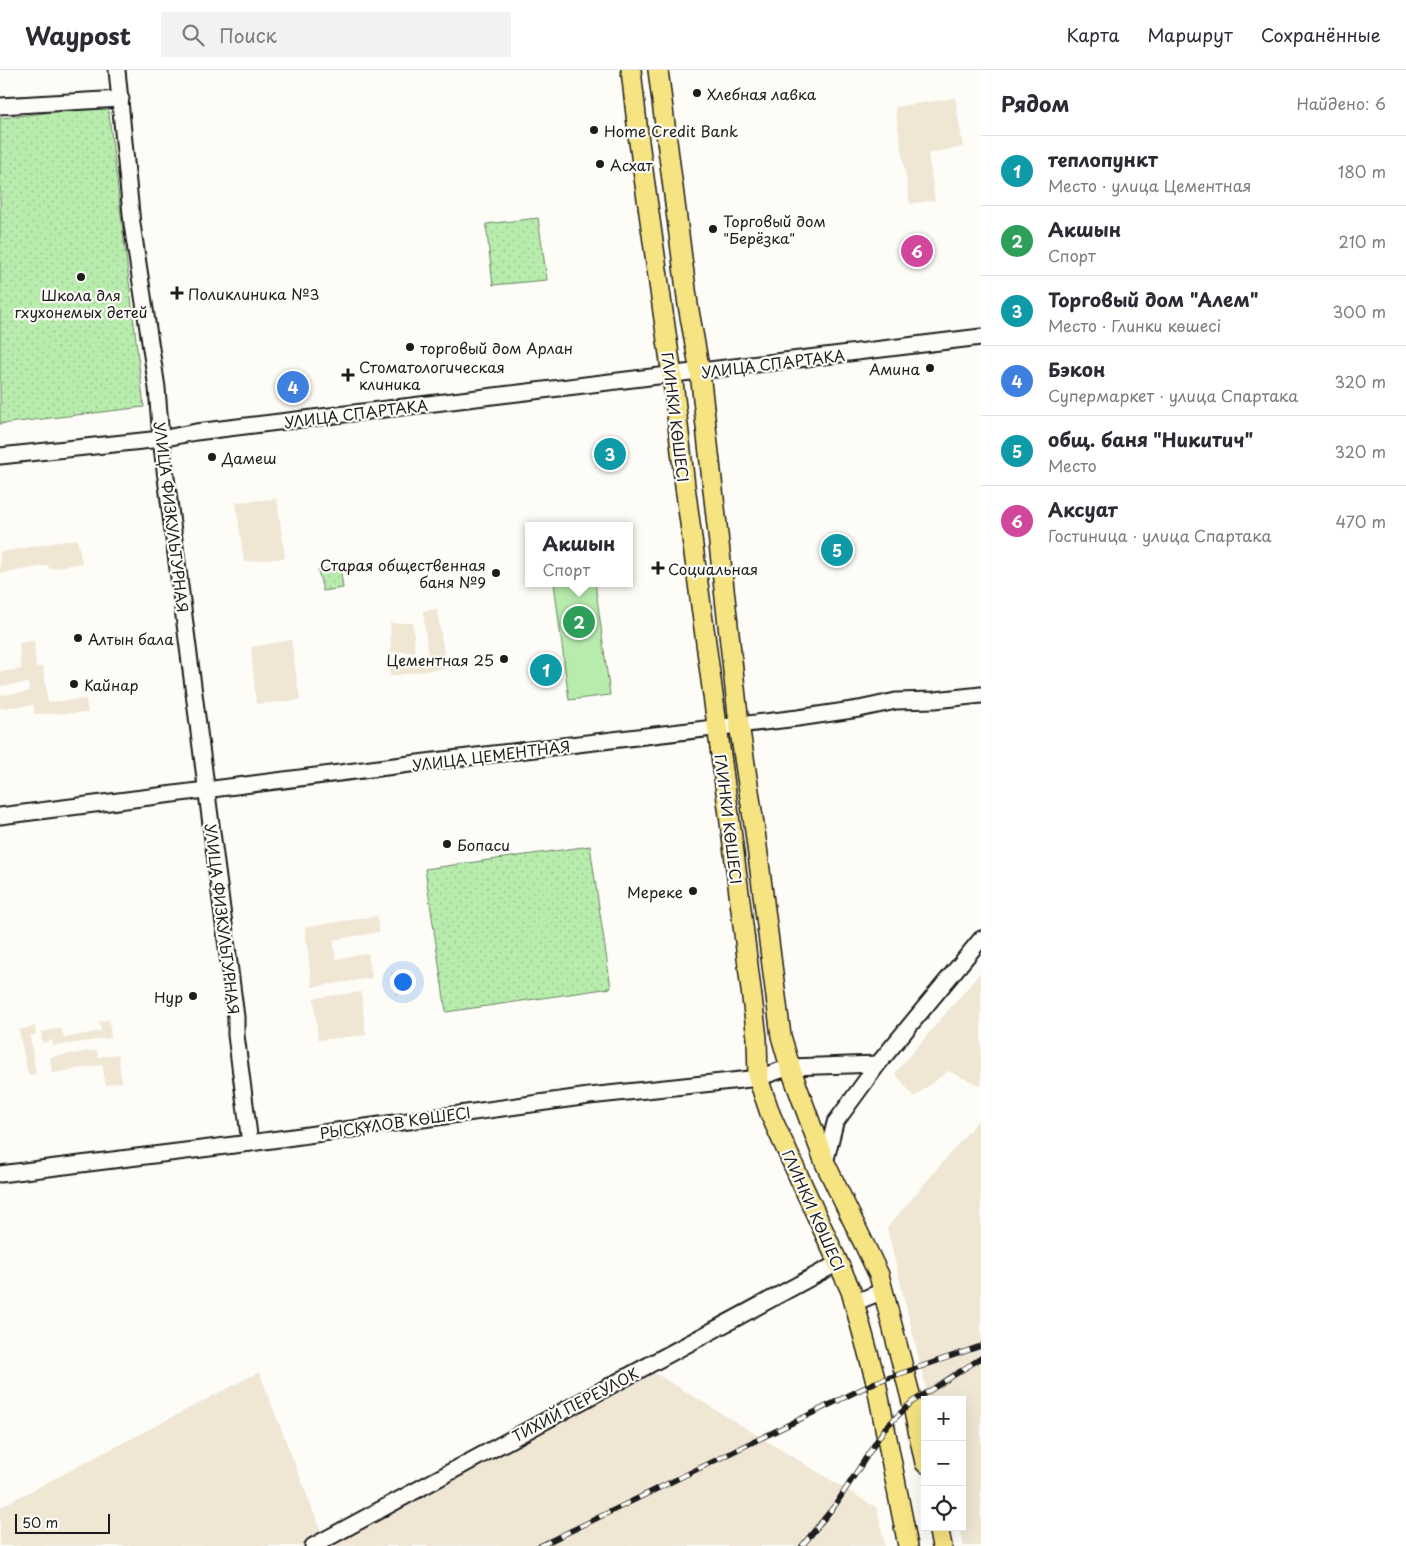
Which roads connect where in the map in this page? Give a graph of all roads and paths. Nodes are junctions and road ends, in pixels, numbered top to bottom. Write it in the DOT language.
graph roads {
  1 [pos="117,70"];
  2 [pos="632,70"];
  3 [pos="658,70"];
  4 [pos="121,99"];
  5 [pos="0,106"];
  6 [pos="981,337"];
  7 [pos="700,372"];
  8 [pos="672,375"];
  9 [pos="161,439"];
  10 [pos="0,456"];
  11 [pos="981,695"];
  12 [pos="739,724"];
  13 [pos="718,727"];
  14 [pos="207,790"];
  15 [pos="0,816"];
  16 [pos="981,939"];
  17 [pos="878,1064"];
  18 [pos="790,1067"];
  19 [pos="758,1078"];
  20 [pos="250,1143"];
  21 [pos="825,1163"];
  22 [pos="0,1174"];
  23 [pos="838,1263"];
  24 [pos="883,1291"];
  25 [pos="854,1303"];
  26 [pos="921,1444"];
  27 [pos="939,1531"];
  28 [pos="313,1546"];
  29 [pos="908,1546"];
  30 [pos="942,1546"];
  1 -- 4 [label="street, УЛИЦА ФИЗКУЛЬТУРНАЯ"];
  2 -- 8 [label="main road, ГЛИНКИ КӨШЕСІ"];
  3 -- 7 [label="main road, ГЛИНКИ КӨШЕСІ"];
  4 -- 5 [label="street"];
  4 -- 9 [label="street, УЛИЦА ФИЗКУЛЬТУРНАЯ"];
  6 -- 7 [label="street, УЛИЦА СПАРТАКА"];
  7 -- 8 [label="street, УЛИЦА СПАРТАКА"];
  7 -- 12 [label="main road, ГЛИНКИ КӨШЕСІ"];
  8 -- 9 [label="street, УЛИЦА СПАРТАКА"];
  8 -- 13 [label="main road, ГЛИНКИ КӨШЕСІ"];
  9 -- 10 [label="street, УЛИЦА СПАРТАКА"];
  9 -- 14 [label="street, УЛИЦА ФИЗКУЛЬТУРНАЯ"];
  11 -- 12 [label="street, УЛИЦА ЦЕМЕНТНАЯ"];
  12 -- 13 [label="street, УЛИЦА ЦЕМЕНТНАЯ"];
  12 -- 18 [label="main road, ГЛИНКИ КӨШЕСІ"];
  13 -- 14 [label="street, УЛИЦА ЦЕМЕНТНАЯ"];
  13 -- 19 [label="main road, ГЛИНКИ КӨШЕСІ"];
  14 -- 15 [label="street, УЛИЦА ЦЕМЕНТНАЯ"];
  14 -- 20 [label="street, УЛИЦА ФИЗКУЛЬТУРНАЯ"];
  16 -- 17 [label="street"];
  17 -- 18 [label="street, РЫСҚҰЛОВ КӨШЕСІ"];
  17 -- 21 [label="street"];
  18 -- 19 [label="street, РЫСҚҰЛОВ КӨШЕСІ"];
  18 -- 21 [label="main road, ГЛИНКИ КӨШЕСІ"];
  19 -- 20 [label="street, РЫСҚҰЛОВ КӨШЕСІ"];
  19 -- 23 [label="main road, ГЛИНКИ КӨШЕСІ"];
  20 -- 22 [label="street, РЫСҚҰЛОВ КӨШЕСІ"];
  21 -- 24 [label="main road, ГЛИНКИ КӨШЕСІ"];
  23 -- 25 [label="main road, ГЛИНКИ КӨШЕСІ"];
  23 -- 28 [label="street, ТИХИЙ ПЕРЕУЛОК"];
  24 -- 25 [label="street"];
  24 -- 26 [label="main road, ГЛИНКИ КӨШЕСІ"];
  25 -- 29 [label="main road, ГЛИНКИ КӨШЕСІ"];
  27 -- 30 [label="main road"];
}
